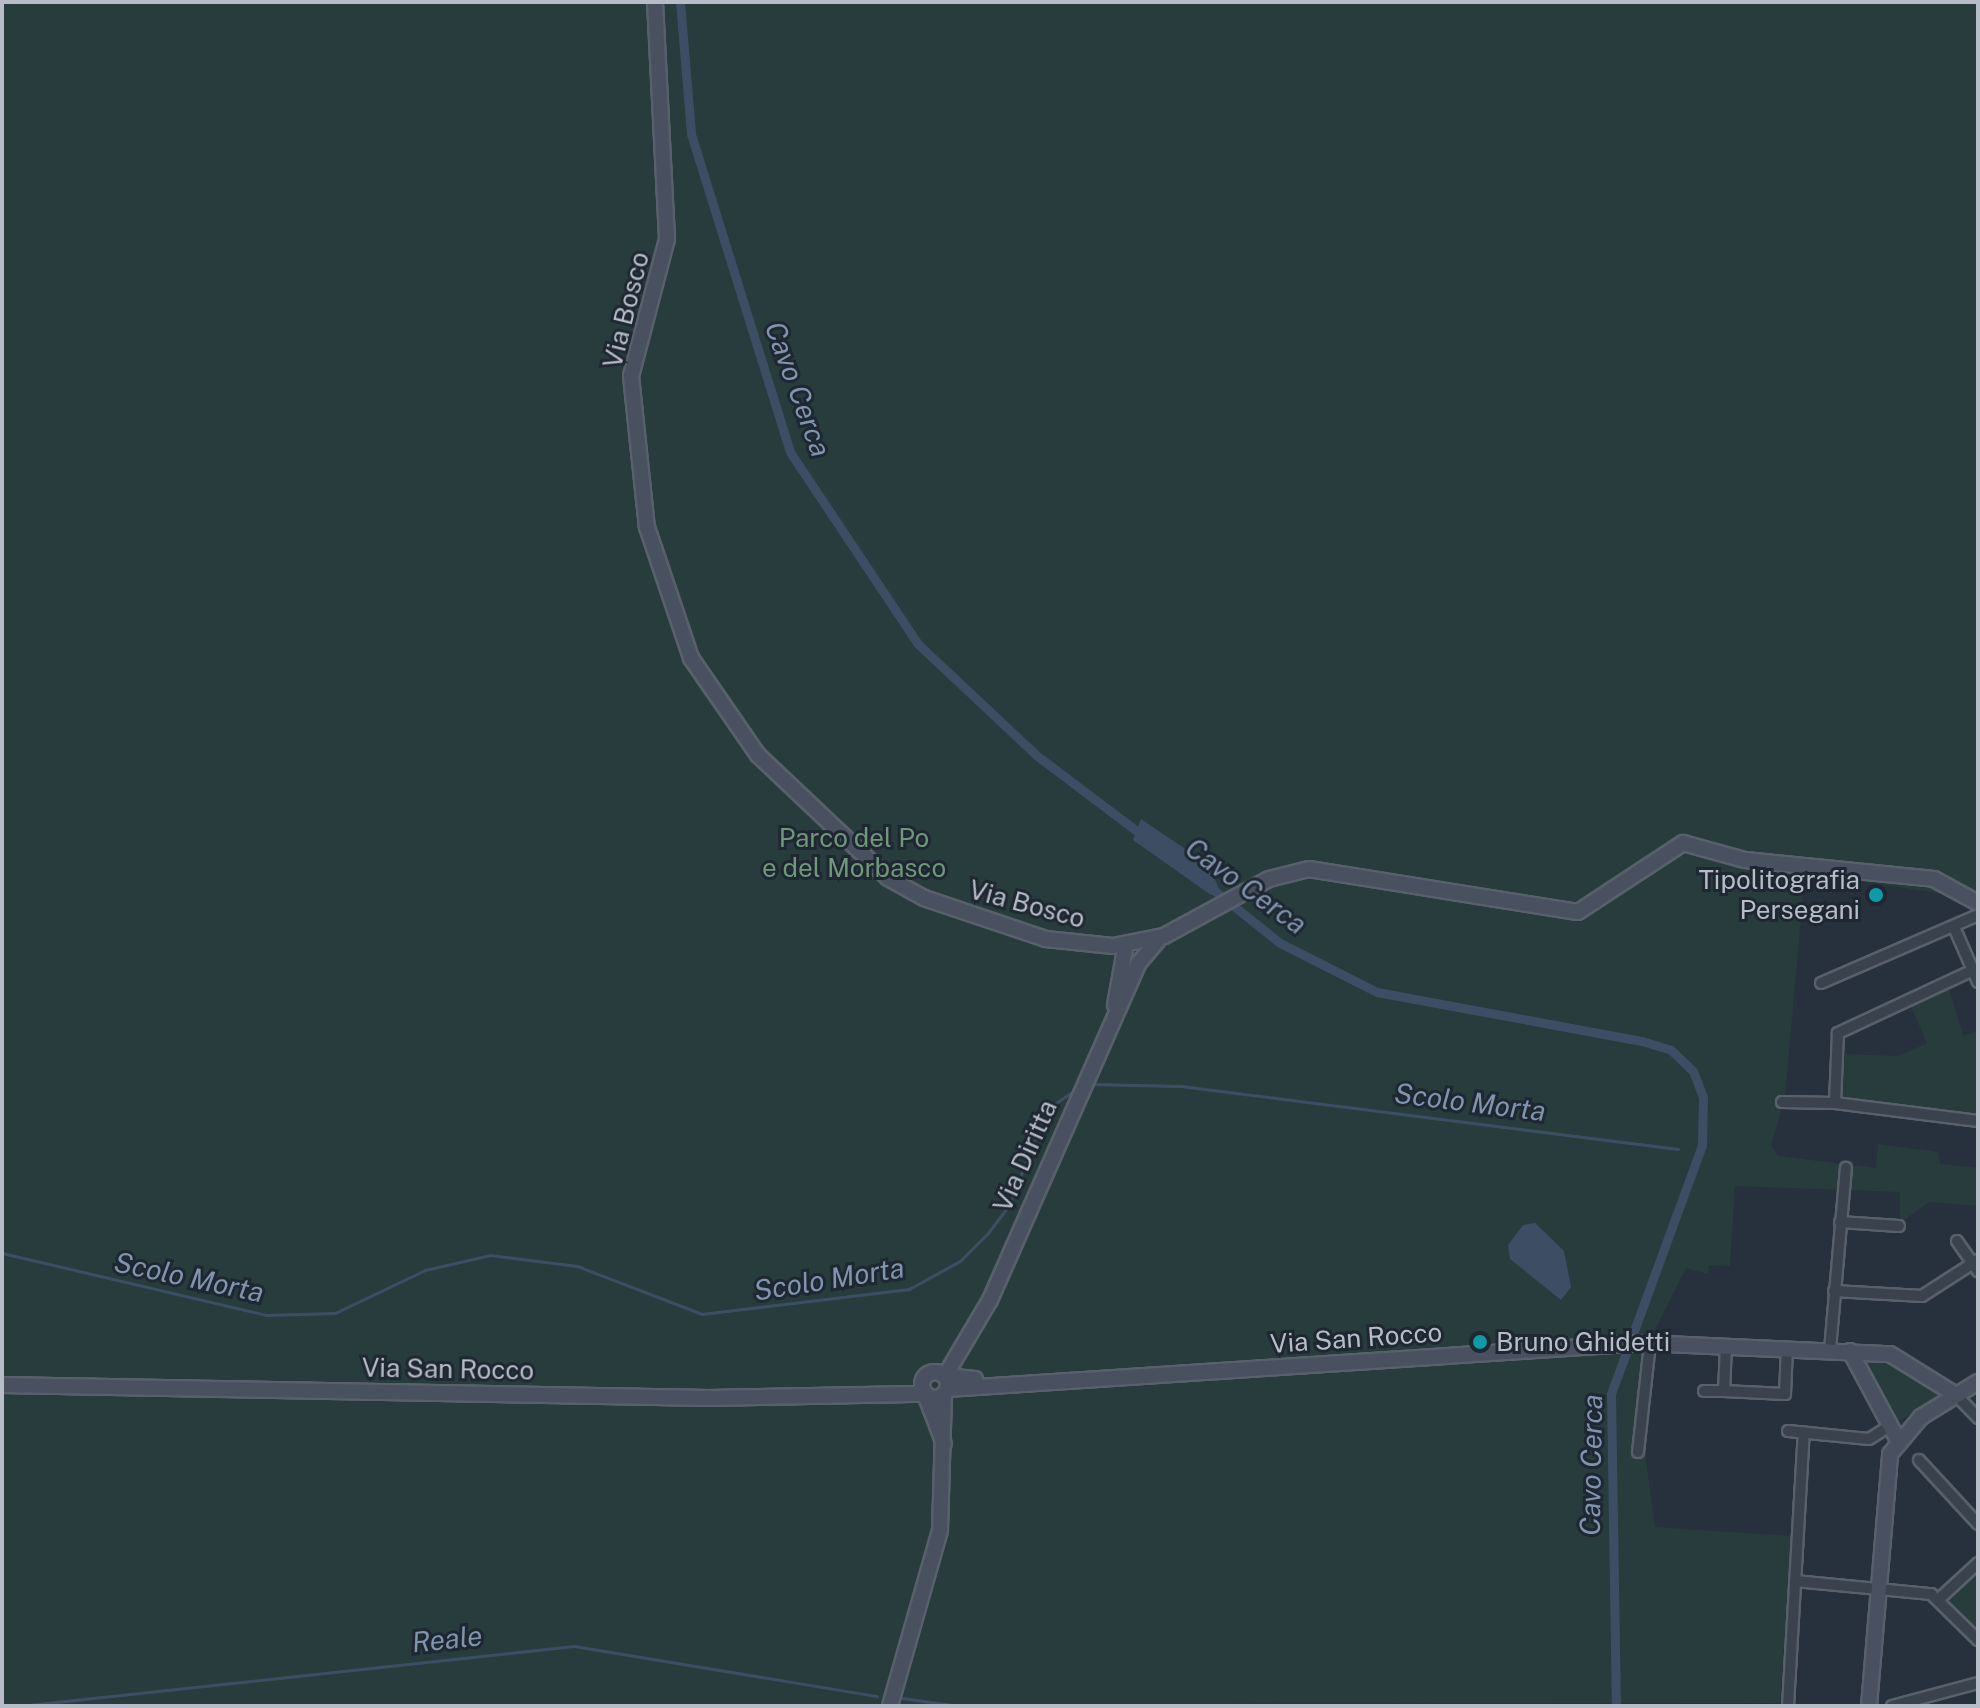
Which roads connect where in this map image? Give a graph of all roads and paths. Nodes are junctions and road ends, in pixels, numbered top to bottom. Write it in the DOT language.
graph roads {
  1 [pos="655,2"];
  2 [pos="1978,903"];
  3 [pos="1978,915"];
  4 [pos="1954,927"];
  5 [pos="1164,936"];
  6 [pos="1126,944"];
  7 [pos="1091,945"];
  8 [pos="1138,964"];
  9 [pos="1969,972"];
  10 [pos="1116,974"];
  11 [pos="1978,982"];
  12 [pos="1821,983"];
  13 [pos="1114,1016"];
  14 [pos="1782,1102"];
  15 [pos="1835,1103"];
  16 [pos="1978,1121"];
  17 [pos="1846,1168"];
  18 [pos="1840,1222"];
  19 [pos="1899,1226"];
  20 [pos="1957,1241"];
  21 [pos="1976,1265"];
  22 [pos="1834,1291"];
  23 [pos="982,1316"];
  24 [pos="1647,1343"];
  25 [pos="1726,1346"];
  26 [pos="1787,1348"];
  27 [pos="1830,1350"];
  28 [pos="961,1351"];
  29 [pos="1850,1351"];
  30 [pos="980,1380"];
  31 [pos="1008,1382"];
  32 [pos="1978,1382"];
  33 [pos="942,1383"];
  34 [pos="2,1385"];
  35 [pos="923,1389"];
  36 [pos="1704,1391"];
  37 [pos="1724,1391"];
  38 [pos="1956,1395"];
  39 [pos="1978,1418"];
  40 [pos="1890,1426"];
  41 [pos="1788,1431"];
  42 [pos="1804,1432"];
  43 [pos="1898,1440"];
  44 [pos="944,1444"];
  45 [pos="1638,1452"];
  46 [pos="1919,1460"];
  47 [pos="1978,1524"];
  48 [pos="1978,1563"];
  49 [pos="1795,1581"];
  50 [pos="1877,1586"];
  51 [pos="1938,1600"];
  52 [pos="1977,1635"];
  53 [pos="1978,1683"];
  54 [pos="890,1706"];
  55 [pos="1788,1706"];
  56 [pos="1869,1706"];
  57 [pos="1892,1706"];
  1 -- 7 [label="street, Via Bosco"];
  2 -- 5 [label="street, Via Bosco"];
  3 -- 4 [label="street"];
  4 -- 9 [label="street"];
  4 -- 12 [label="street"];
  5 -- 6 [label="street, Via Bosco"];
  5 -- 8 [label="street, Via Diritta"];
  6 -- 7 [label="street, Via Bosco"];
  6 -- 8 [label="street"];
  6 -- 10 [label="street, Via Diritta"];
  7 -- 10 [label="street"];
  8 -- 13 [label="street, Via Diritta"];
  9 -- 11 [label="street"];
  9 -- 15 [label="street"];
  10 -- 13 [label="street, Via Diritta"];
  13 -- 23 [label="street, Via Diritta"];
  14 -- 15 [label="street"];
  15 -- 16 [label="street"];
  17 -- 18 [label="street"];
  18 -- 19 [label="street"];
  18 -- 22 [label="street"];
  20 -- 21 [label="street"];
  21 -- 22 [label="street"];
  22 -- 27 [label="street"];
  23 -- 28 [label="street, Via Diritta"];
  23 -- 33 [label="street, Via Diritta"];
  24 -- 25 [label="street, Via San Rocco"];
  24 -- 31 [label="street, Via San Rocco"];
  24 -- 45 [label="street"];
  25 -- 26 [label="street, Via San Rocco"];
  25 -- 37 [label="street"];
  26 -- 27 [label="street, Via San Rocco"];
  26 -- 37 [label="street"];
  27 -- 29 [label="street, Via San Rocco"];
  28 -- 30 [label="street"];
  28 -- 33 [label="street, Via Diritta"];
  29 -- 38 [label="street, Via San Rocco"];
  29 -- 40 [label="street"];
  30 -- 31 [label="street, Via San Rocco"];
  30 -- 33 [label="street, Via San Rocco"];
  31 -- 33 [label="street, Via San Rocco"];
  32 -- 38 [label="street"];
  33 -- 35 [label="street, Via San Rocco"];
  33 -- 35 [label="street"];
  33 -- 44 [label="street"];
  34 -- 35 [label="street, Via San Rocco"];
  35 -- 44 [label="street"];
  36 -- 37 [label="street"];
  38 -- 39 [label="street"];
  38 -- 43 [label="street"];
  40 -- 42 [label="street"];
  40 -- 43 [label="street"];
  41 -- 42 [label="street"];
  42 -- 49 [label="street"];
  43 -- 50 [label="street"];
  44 -- 54 [label="street"];
  46 -- 47 [label="street"];
  48 -- 51 [label="street"];
  49 -- 50 [label="street"];
  49 -- 55 [label="street"];
  50 -- 51 [label="street"];
  50 -- 56 [label="street"];
  51 -- 52 [label="street"];
  53 -- 57 [label="street"];
}
